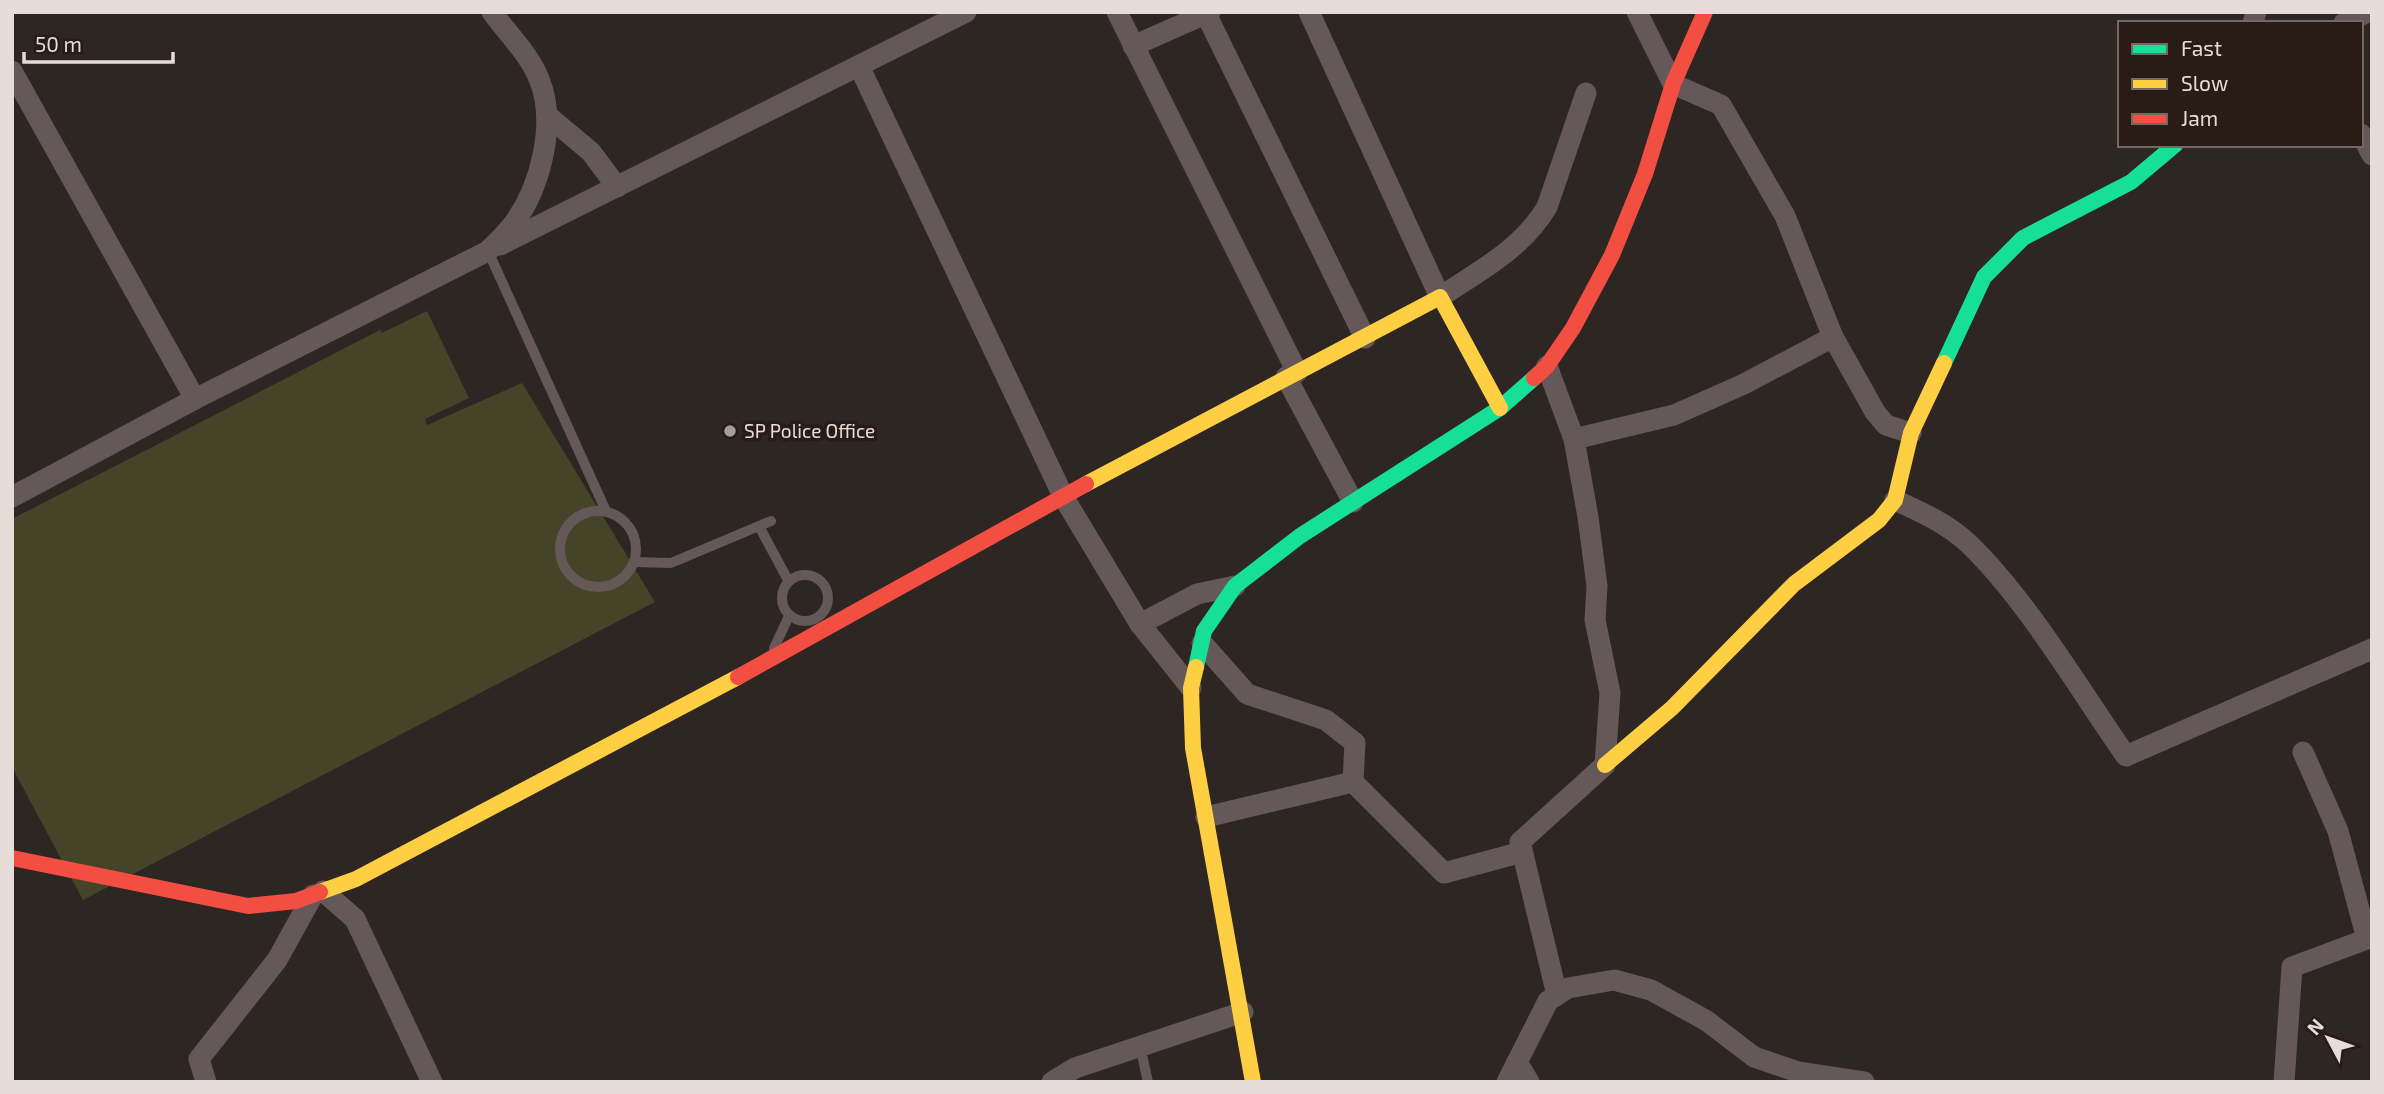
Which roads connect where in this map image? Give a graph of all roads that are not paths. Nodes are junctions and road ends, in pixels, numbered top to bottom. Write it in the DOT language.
graph roads {
  1 [pos="492,12"];
  2 [pos="966,12"];
  3 [pos="1118,12"];
  4 [pos="1309,12"];
  5 [pos="1637,12"];
  6 [pos="1705,12"];
  7 [pos="2368,12"];
  8 [pos="1208,13"];
  9 [pos="2348,21"];
  10 [pos="1133,46"];
  11 [pos="859,66"];
  12 [pos="12,71"];
  13 [pos="1673,84"];
  14 [pos="1586,93"];
  15 [pos="548,116"];
  16 [pos="2363,138"];
  17 [pos="2173,147"];
  18 [pos="2372,155"];
  19 [pos="617,187"];
  20 [pos="488,251"];
  21 [pos="1440,297"];
  22 [pos="1833,337"];
  23 [pos="1365,338"];
  24 [pos="1547,366"];
  25 [pos="1291,375"];
  26 [pos="195,399"];
  27 [pos="1500,408"];
  28 [pos="1911,433"];
  29 [pos="1574,439"];
  30 [pos="12,497"];
  31 [pos="1064,498"];
  32 [pos="1895,500"];
  33 [pos="1353,502"];
  34 [pos="606,511"];
  35 [pos="771,521"];
  36 [pos="759,526"];
  37 [pos="635,562"];
  38 [pos="788,580"];
  39 [pos="1235,586"];
  40 [pos="828,598"];
  41 [pos="859,611"];
  42 [pos="789,616"];
  43 [pos="1140,624"];
  44 [pos="1202,643"];
  45 [pos="2372,649"];
  46 [pos="769,660"];
  47 [pos="1191,688"];
  48 [pos="2303,752"];
  49 [pos="1605,765"];
  50 [pos="1353,782"];
  51 [pos="1206,817"];
  52 [pos="1522,852"];
  53 [pos="12,859"];
  54 [pos="2372,869"];
  55 [pos="2351,876"];
  56 [pos="318,893"];
  57 [pos="1557,995"];
  58 [pos="1243,1012"];
  59 [pos="1140,1046"];
  60 [pos="1517,1062"];
  61 [pos="1079,1075"];
  62 [pos="206,1082"];
  63 [pos="432,1082"];
  64 [pos="1052,1082"];
  65 [pos="1148,1082"];
  66 [pos="1253,1082"];
  67 [pos="1507,1082"];
  68 [pos="1529,1082"];
  69 [pos="1864,1082"];
  70 [pos="2284,1082"];
  1 -- 15 [label="street"];
  2 -- 11 [label="street"];
  3 -- 10 [label="street"];
  4 -- 21 [label="street"];
  5 -- 13 [label="street"];
  6 -- 13 [label="street"];
  7 -- 9 [label="street"];
  8 -- 10 [label="street"];
  8 -- 23 [label="street"];
  10 -- 25 [label="street"];
  11 -- 19 [label="street"];
  11 -- 31 [label="street"];
  12 -- 26 [label="street"];
  13 -- 22 [label="street"];
  13 -- 24 [label="street"];
  14 -- 21 [label="street"];
  15 -- 19 [label="street"];
  15 -- 20 [label="street"];
  16 -- 18 [label="street"];
  17 -- 28 [label="street"];
  19 -- 20 [label="street"];
  20 -- 26 [label="street"];
  20 -- 34 [label="lane"];
  21 -- 23 [label="street"];
  21 -- 27 [label="street"];
  22 -- 28 [label="street"];
  22 -- 29 [label="street"];
  23 -- 25 [label="street"];
  24 -- 27 [label="street"];
  24 -- 29 [label="street"];
  25 -- 31 [label="street"];
  25 -- 33 [label="street"];
  26 -- 30 [label="street"];
  27 -- 33 [label="street"];
  28 -- 32 [label="street"];
  29 -- 49 [label="street"];
  31 -- 41 [label="street"];
  31 -- 43 [label="street"];
  32 -- 45 [label="street"];
  32 -- 49 [label="street"];
  33 -- 39 [label="street"];
  34 -- 37 [label="lane"];
  34 -- 37 [label="lane"];
  35 -- 36 [label="lane"];
  36 -- 37 [label="lane"];
  36 -- 38 [label="lane"];
  38 -- 40 [label="lane"];
  38 -- 42 [label="lane"];
  39 -- 43 [label="street"];
  39 -- 44 [label="street"];
  40 -- 41 [label="lane"];
  40 -- 42 [label="lane"];
  41 -- 46 [label="street"];
  42 -- 46 [label="lane"];
  43 -- 47 [label="street"];
  44 -- 47 [label="street"];
  44 -- 50 [label="street"];
  46 -- 56 [label="street"];
  47 -- 51 [label="street"];
  48 -- 55 [label="street"];
  49 -- 52 [label="street"];
  50 -- 51 [label="street"];
  50 -- 52 [label="street"];
  51 -- 58 [label="street"];
  52 -- 57 [label="street"];
  53 -- 56 [label="street"];
  54 -- 55 [label="street"];
  55 -- 70 [label="street"];
  56 -- 62 [label="street"];
  56 -- 63 [label="street"];
  57 -- 60 [label="street"];
  57 -- 69 [label="street"];
  58 -- 59 [label="street"];
  58 -- 66 [label="street"];
  59 -- 61 [label="street"];
  59 -- 65 [label="lane"];
  60 -- 67 [label="street"];
  60 -- 68 [label="street"];
  61 -- 64 [label="street"];
}
